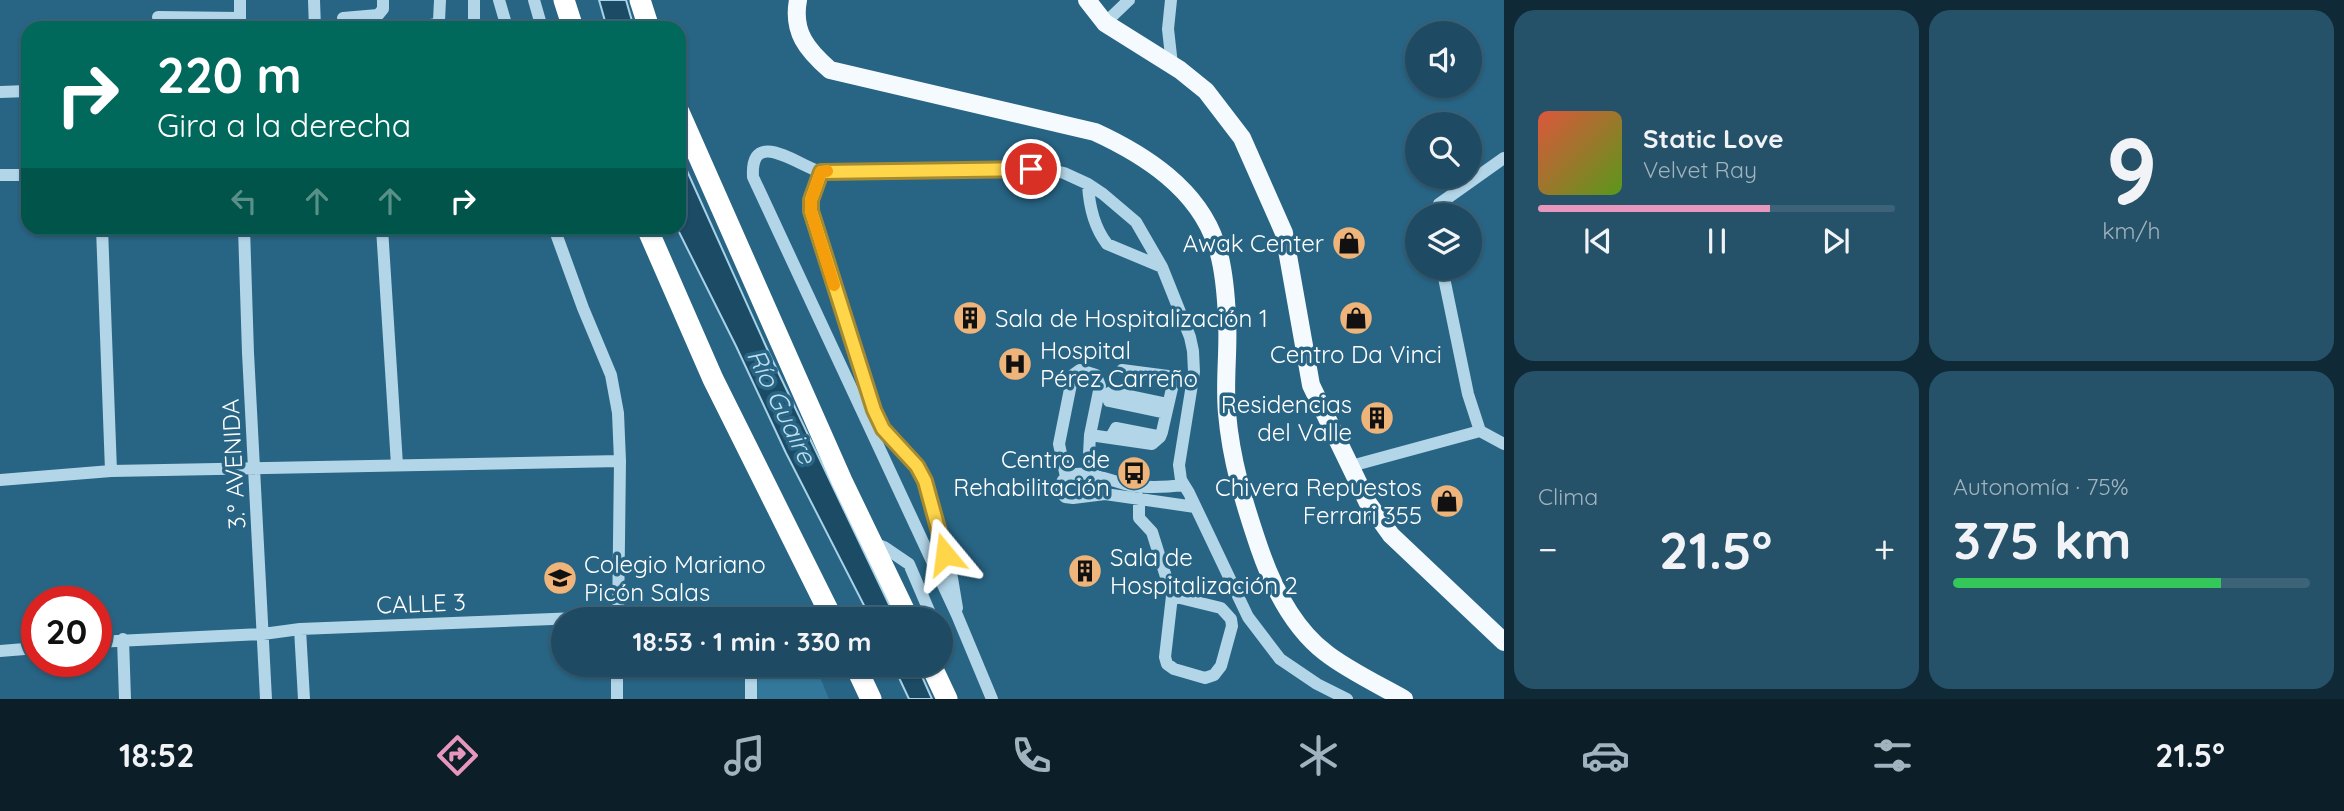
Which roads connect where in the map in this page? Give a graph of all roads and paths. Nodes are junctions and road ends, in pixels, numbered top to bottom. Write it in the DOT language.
graph roads {
  1 [pos="240,0"];
  2 [pos="314,0"];
  3 [pos="383,0"];
  4 [pos="440,0"];
  5 [pos="474,0"];
  6 [pos="499,0"];
  7 [pos="534,0"];
  8 [pos="564,0"];
  9 [pos="640,0"];
  10 [pos="798,0"];
  11 [pos="1087,0"];
  12 [pos="1129,0"];
  13 [pos="1171,0"];
  14 [pos="158,16"];
  15 [pos="343,18"];
  16 [pos="217,21"];
  17 [pos="240,21"];
  18 [pos="315,21"];
  19 [pos="439,21"];
  20 [pos="474,21"];
  21 [pos="505,21"];
  22 [pos="540,21"];
  23 [pos="571,21"];
  24 [pos="647,21"];
  25 [pos="1105,23"];
  26 [pos="1172,65"];
  27 [pos="21,91"];
  28 [pos="0,92"];
  29 [pos="686,128"];
  30 [pos="1504,158"];
  31 [pos="821,172"];
  32 [pos="0,175"];
  33 [pos="21,175"];
  34 [pos="1088,184"];
  35 [pos="1440,203"];
  36 [pos="102,235"];
  37 [pos="244,235"];
  38 [pos="382,235"];
  39 [pos="557,235"];
  40 [pos="651,235"];
  41 [pos="1162,267"];
  42 [pos="1444,280"];
  43 [pos="1122,370"];
  44 [pos="1480,431"];
  45 [pos="1090,435"];
  46 [pos="1504,444"];
  47 [pos="620,461"];
  48 [pos="397,465"];
  49 [pos="1350,466"];
  50 [pos="254,470"];
  51 [pos="111,471"];
  52 [pos="1088,474"];
  53 [pos="1066,477"];
  54 [pos="0,480"];
  55 [pos="1184,485"];
  56 [pos="1139,498"];
  57 [pos="932,505"];
  58 [pos="1195,507"];
  59 [pos="909,513"];
  60 [pos="871,542"];
  61 [pos="1172,596"];
  62 [pos="618,607"];
  63 [pos="827,607"];
  64 [pos="903,607"];
  65 [pos="927,607"];
  66 [pos="957,615"];
  67 [pos="551,620"];
  68 [pos="300,629"];
  69 [pos="263,634"];
  70 [pos="123,639"];
  71 [pos="112,640"];
  72 [pos="1504,642"];
  73 [pos="21,649"];
  74 [pos="0,651"];
  75 [pos="617,677"];
  76 [pos="751,677"];
  77 [pos="861,677"];
  78 [pos="937,677"];
  79 [pos="125,699"];
  80 [pos="266,699"];
  81 [pos="304,699"];
  82 [pos="617,699"];
  83 [pos="751,699"];
  84 [pos="871,699"];
  85 [pos="947,699"];
  86 [pos="992,699"];
  87 [pos="1348,699"];
  88 [pos="1404,699"];
  1 -- 17 [label="street"];
  2 -- 18 [label="street"];
  3 -- 15 [label="street"];
  4 -- 19 [label="street"];
  5 -- 20 [label="street"];
  6 -- 21 [label="street"];
  7 -- 22 [label="street"];
  8 -- 23 [label="highway"];
  9 -- 24 [label="highway"];
  10 -- 88 [label="main road"];
  11 -- 25 [label="main road"];
  12 -- 25 [label="street"];
  13 -- 26 [label="street"];
  14 -- 16 [label="street"];
  25 -- 26 [label="main road"];
  26 -- 49 [label="main road"];
  27 -- 28 [label="street"];
  29 -- 60 [label="highway"];
  30 -- 35 [label="street"];
  31 -- 34 [label="street"];
  31 -- 57 [label="street"];
  31 -- 59 [label="street"];
  32 -- 33 [label="street"];
  34 -- 41 [label="street"];
  34 -- 41 [label="street"];
  36 -- 51 [label="street"];
  37 -- 50 [label="street, 3.° AVENIDA"];
  38 -- 48 [label="street"];
  39 -- 47 [label="street"];
  40 -- 63 [label="highway"];
  41 -- 55 [label="street"];
  42 -- 44 [label="street"];
  43 -- 45 [label="street"];
  44 -- 46 [label="street"];
  44 -- 49 [label="street"];
  45 -- 52 [label="street"];
  45 -- 53 [label="street"];
  47 -- 48 [label="street"];
  47 -- 62 [label="street"];
  48 -- 50 [label="street"];
  49 -- 72 [label="main road"];
  50 -- 51 [label="street"];
  50 -- 69 [label="street, 3.° AVENIDA"];
  51 -- 54 [label="street"];
  52 -- 53 [label="street"];
  52 -- 55 [label="street"];
  53 -- 56 [label="street"];
  55 -- 58 [label="street"];
  56 -- 58 [label="street"];
  56 -- 61 [label="street"];
  57 -- 59 [label="street"];
  57 -- 66 [label="street"];
  58 -- 87 [label="street"];
  59 -- 66 [label="street"];
  60 -- 64 [label="highway"];
  60 -- 65 [label="street"];
  61 -- 61 [label="street"];
  66 -- 86 [label="street"];
  67 -- 68 [label="street, CALLE 3"];
  68 -- 69 [label="street, CALLE 3"];
  68 -- 81 [label="street"];
  69 -- 70 [label="street, CALLE 3"];
  69 -- 80 [label="street, 3.° AVENIDA"];
  70 -- 71 [label="street, CALLE 3"];
  70 -- 79 [label="street"];
  73 -- 74 [label="street"];
  75 -- 82 [label="street"];
  76 -- 83 [label="street"];
  77 -- 84 [label="highway"];
  78 -- 85 [label="highway"];
}
